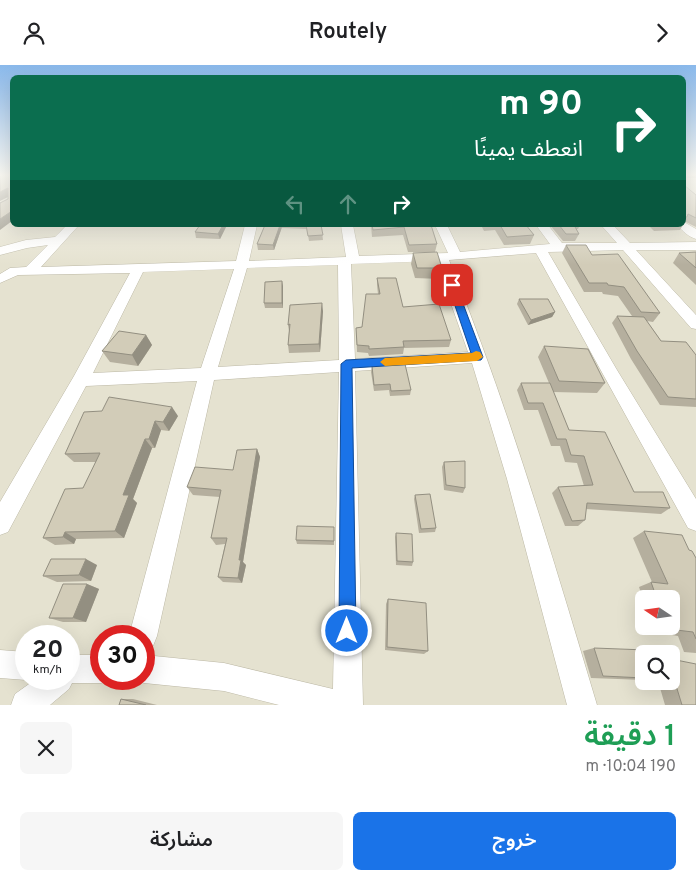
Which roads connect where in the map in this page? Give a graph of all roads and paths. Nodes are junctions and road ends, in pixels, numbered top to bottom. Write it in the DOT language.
graph roads {
  1 [pos="71,227"];
  2 [pos="252,227"];
  3 [pos="347,227"];
  4 [pos="441,227"];
  5 [pos="543,227"];
  6 [pos="609,227"];
  7 [pos="686,227"];
  8 [pos="696,235"];
  9 [pos="58,240"];
  10 [pos="696,246"];
  11 [pos="558,247"];
  12 [pos="629,247"];
  13 [pos="540,249"];
  14 [pos="0,251"];
  15 [pos="448,256"];
  16 [pos="349,261"];
  17 [pos="242,265"];
  18 [pos="139,268"];
  19 [pos="30,271"];
  20 [pos="0,279"];
  21 [pos="696,324"];
  22 [pos="477,357"];
  23 [pos="346,364"];
  24 [pos="207,374"];
  25 [pos="81,379"];
  26 [pos="696,520"];
  27 [pos="0,524"];
  28 [pos="146,625"];
  29 [pos="0,664"];
  30 [pos="15,665"];
  31 [pos="155,670"];
  32 [pos="45,690"];
  33 [pos="26,705"];
  34 [pos="339,705"];
  35 [pos="348,705"];
  36 [pos="582,705"];
  1 -- 9 [label="street"];
  2 -- 17 [label="street"];
  3 -- 16 [label="street"];
  4 -- 15 [label="street"];
  5 -- 11 [label="street"];
  6 -- 12 [label="street"];
  7 -- 8 [label="street"];
  9 -- 14 [label="street"];
  9 -- 19 [label="street"];
  10 -- 12 [label="street"];
  11 -- 12 [label="street"];
  11 -- 13 [label="street"];
  12 -- 21 [label="street"];
  13 -- 15 [label="street"];
  13 -- 26 [label="street"];
  15 -- 16 [label="street"];
  15 -- 22 [label="street"];
  16 -- 17 [label="street"];
  16 -- 23 [label="street"];
  17 -- 18 [label="street"];
  17 -- 24 [label="street"];
  18 -- 19 [label="street"];
  18 -- 25 [label="street"];
  19 -- 20 [label="street"];
  22 -- 23 [label="street"];
  22 -- 36 [label="street"];
  23 -- 24 [label="street"];
  23 -- 35 [label="street"];
  24 -- 25 [label="street"];
  24 -- 28 [label="street"];
  25 -- 27 [label="street"];
  29 -- 30 [label="street"];
  31 -- 34 [label="street"];
  32 -- 33 [label="street"];
}
